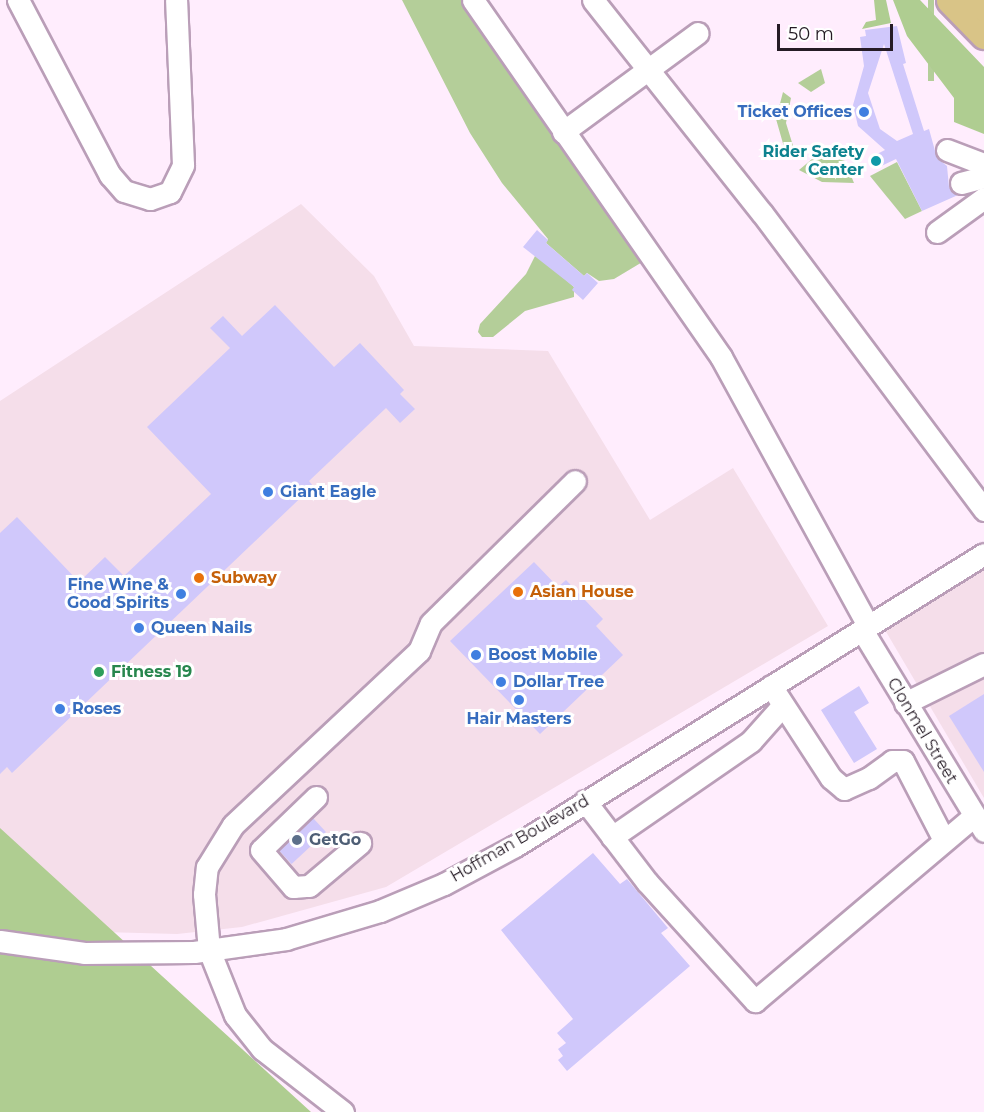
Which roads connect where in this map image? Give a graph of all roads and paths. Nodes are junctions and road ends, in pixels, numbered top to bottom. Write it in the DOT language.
graph roads {
  1 [pos="18,0"];
  2 [pos="176,0"];
  3 [pos="473,0"];
  4 [pos="593,0"];
  5 [pos="950,0"];
  6 [pos="977,0"];
  7 [pos="984,8"];
  8 [pos="698,33"];
  9 [pos="984,34"];
  10 [pos="647,70"];
  11 [pos="563,132"];
  12 [pos="947,150"];
  13 [pos="984,164"];
  14 [pos="984,177"];
  15 [pos="961,183"];
  16 [pos="984,198"];
  17 [pos="937,232"];
  18 [pos="576,481"];
  19 [pos="984,510"];
  20 [pos="981,563"];
  21 [pos="865,628"];
  22 [pos="984,664"];
  23 [pos="771,686"];
  24 [pos="905,703"];
  25 [pos="783,705"];
  26 [pos="316,797"];
  27 [pos="585,801"];
  28 [pos="979,824"];
  29 [pos="612,837"];
  30 [pos="944,840"];
  31 [pos="360,843"];
  32 [pos="0,941"];
  33 [pos="208,950"];
  34 [pos="343,1112"];
  1 -- 2 [label="street"];
  3 -- 11 [label="street, Clonmel Street"];
  4 -- 10 [label="street"];
  5 -- 9 [label="main road"];
  6 -- 7 [label="main road"];
  8 -- 10 [label="street"];
  10 -- 11 [label="street"];
  10 -- 19 [label="street"];
  11 -- 21 [label="street, Clonmel Street"];
  12 -- 13 [label="street"];
  14 -- 15 [label="street"];
  16 -- 17 [label="street"];
  18 -- 33 [label="street"];
  20 -- 21 [label="street, Hoffman Boulevard"];
  21 -- 23 [label="street, Hoffman Boulevard"];
  21 -- 24 [label="street, Clonmel Street"];
  22 -- 24 [label="street"];
  23 -- 25 [label="street"];
  23 -- 27 [label="street, Hoffman Boulevard"];
  24 -- 28 [label="street, Clonmel Street"];
  25 -- 29 [label="street"];
  25 -- 30 [label="street"];
  26 -- 31 [label="street"];
  27 -- 29 [label="street"];
  27 -- 33 [label="street, Hoffman Boulevard"];
  28 -- 30 [label="street"];
  29 -- 30 [label="street"];
  32 -- 33 [label="street, Hoffman Boulevard"];
  33 -- 34 [label="street"];
}
